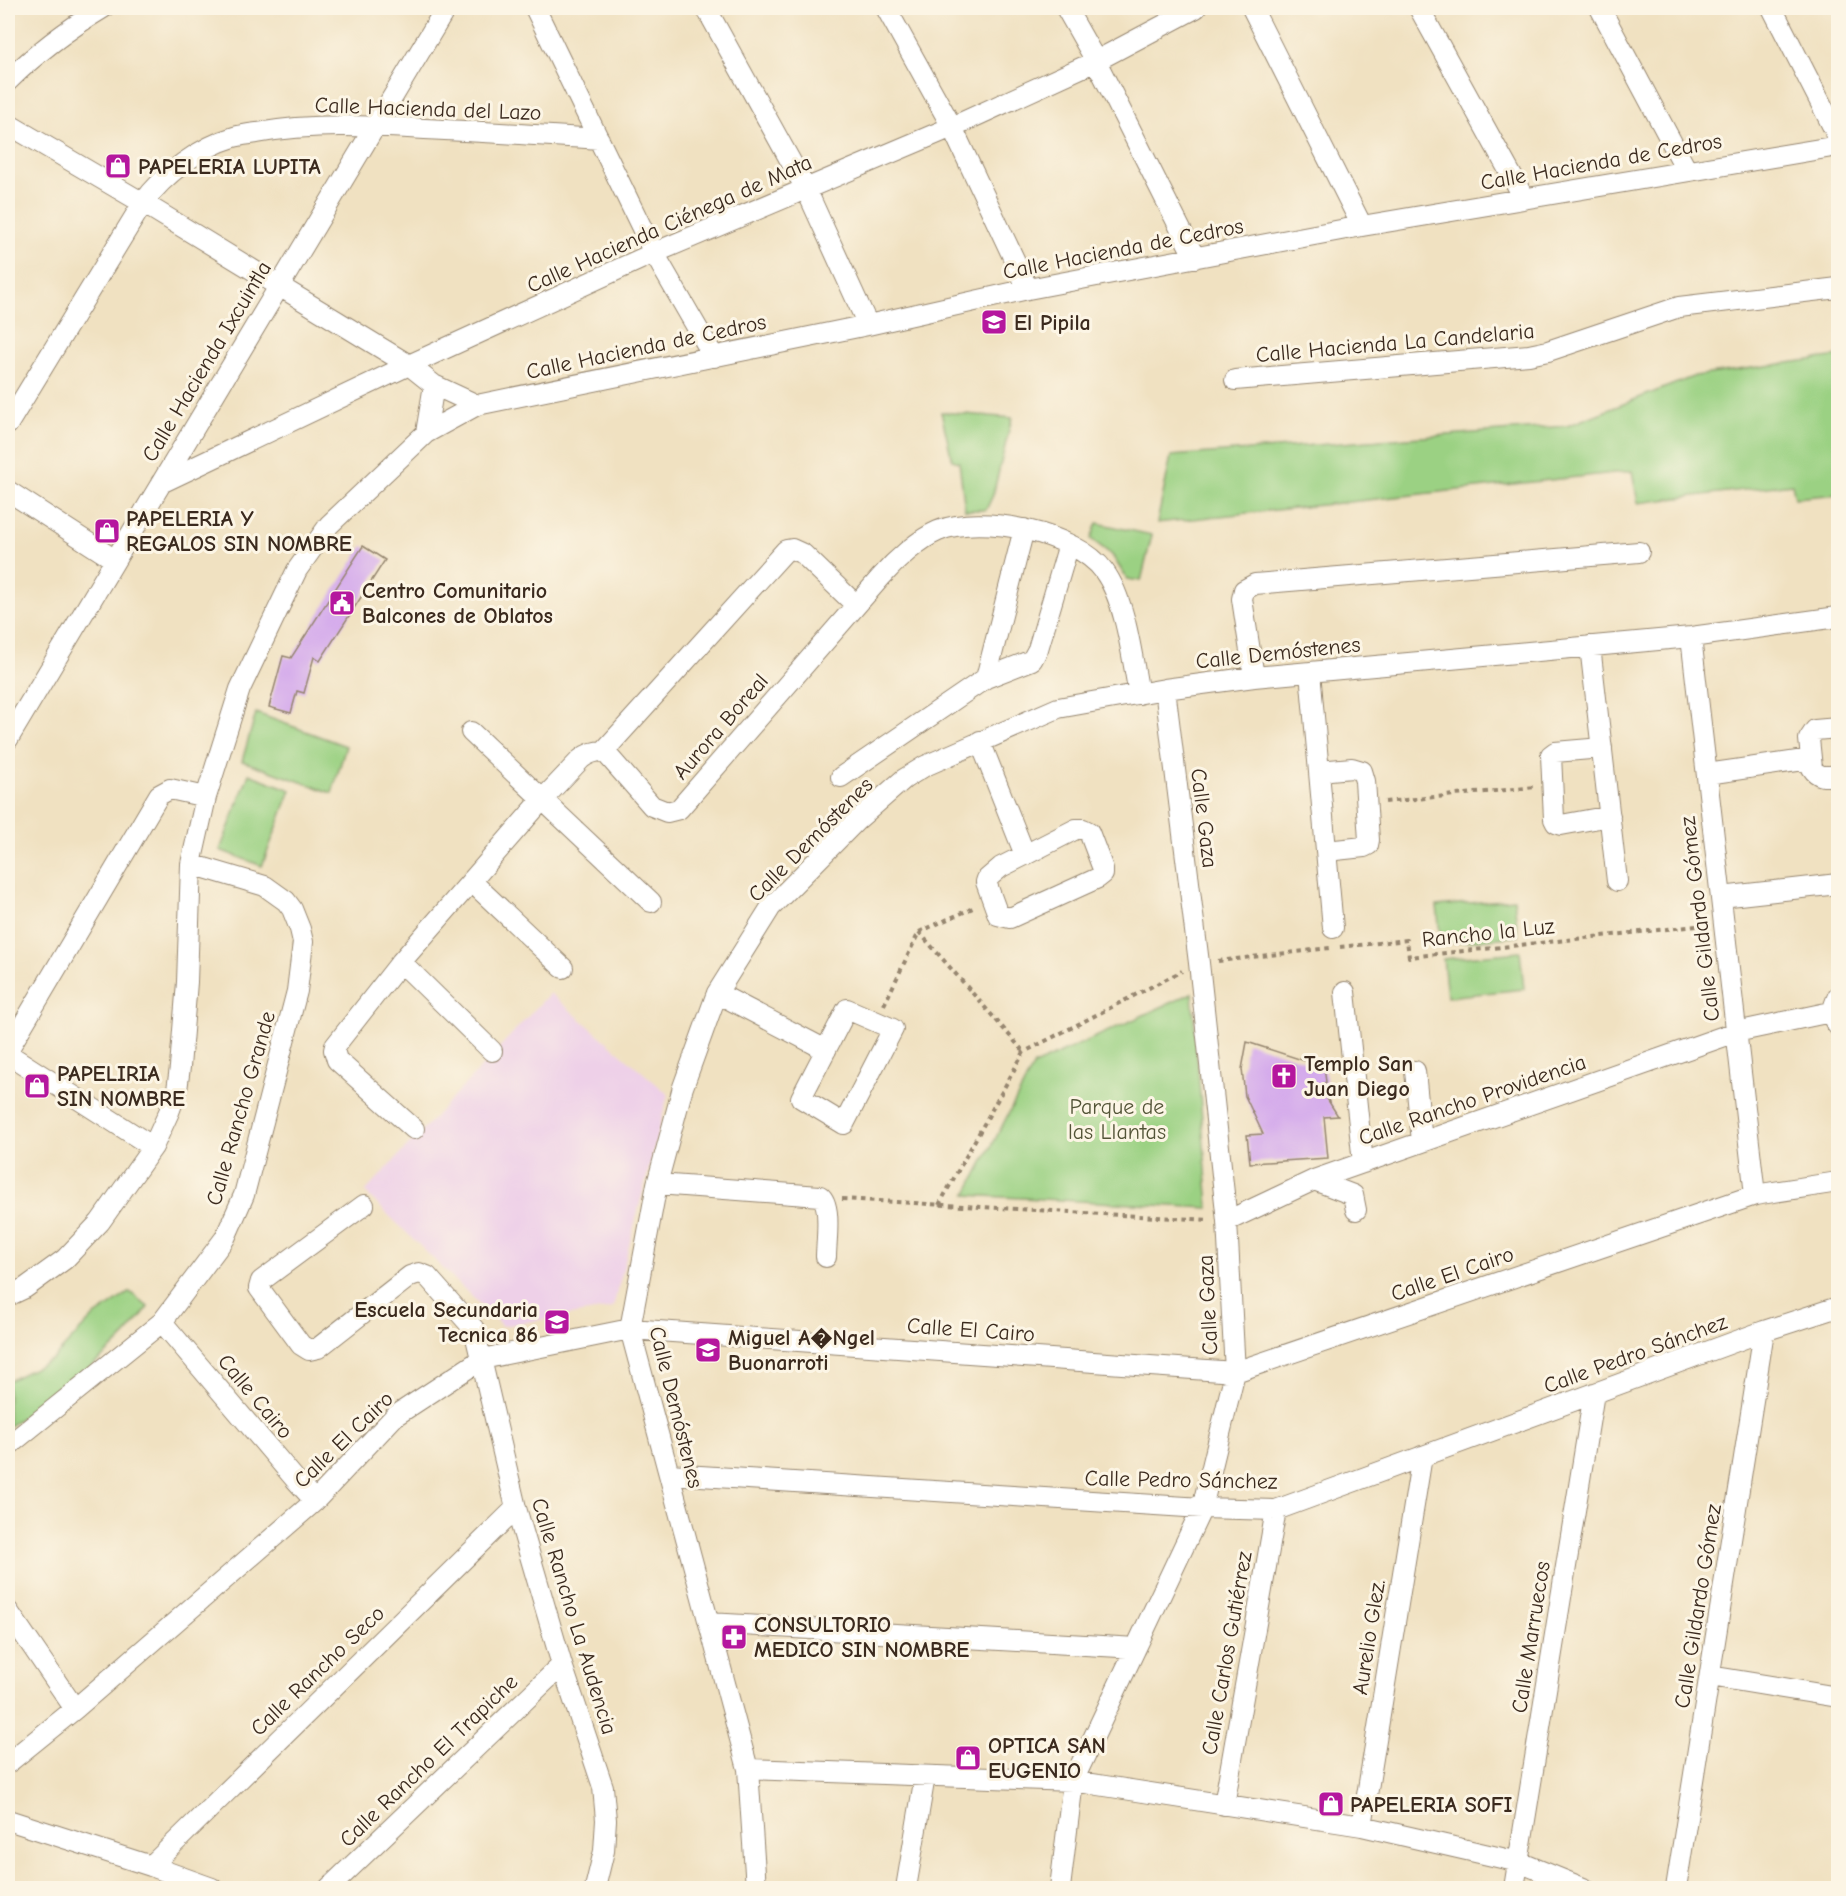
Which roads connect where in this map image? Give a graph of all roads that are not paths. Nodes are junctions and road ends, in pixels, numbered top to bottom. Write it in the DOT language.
graph roads {
  1 [pos="103,8"];
  2 [pos="446,8"];
  3 [pos="535,8"];
  4 [pos="706,8"];
  5 [pos="886,8"];
  6 [pos="1066,8"];
  7 [pos="1196,8"];
  8 [pos="1252,8"];
  9 [pos="1419,8"];
  10 [pos="1600,8"];
  11 [pos="1772,8"];
  12 [pos="1096,61"];
  13 [pos="8,81"];
  14 [pos="8,123"];
  15 [pos="375,126"];
  16 [pos="952,127"];
  17 [pos="1837,137"];
  18 [pos="599,139"];
  19 [pos="1687,171"];
  20 [pos="806,189"];
  21 [pos="1524,198"];
  22 [pos="143,202"];
  23 [pos="1362,226"];
  24 [pos="654,253"];
  25 [pos="1195,258"];
  26 [pos="279,286"];
  27 [pos="1839,288"];
  28 [pos="1028,289"];
  29 [pos="868,325"];
  30 [pos="714,357"];
  31 [pos="409,365"];
  32 [pos="1235,380"];
  33 [pos="434,385"];
  34 [pos="477,405"];
  35 [pos="8,424"];
  36 [pos="426,433"];
  37 [pos="161,483"];
  38 [pos="8,491"];
  39 [pos="1024,529"];
  40 [pos="1069,544"];
  41 [pos="1639,552"];
  42 [pos="115,560"];
  43 [pos="856,605"];
  44 [pos="1839,617"];
  45 [pos="1691,637"];
  46 [pos="1590,646"];
  47 [pos="1310,672"];
  48 [pos="1254,676"];
  49 [pos="986,678"];
  50 [pos="1165,689"];
  51 [pos="1139,694"];
  52 [pos="1839,728"];
  53 [pos="471,732"];
  54 [pos="8,739"];
  55 [pos="980,741"];
  56 [pos="1602,748"];
  57 [pos="604,752"];
  58 [pos="1811,759"];
  59 [pos="1319,771"];
  60 [pos="1707,774"];
  61 [pos="1839,776"];
  62 [pos="841,777"];
  63 [pos="206,797"];
  64 [pos="542,800"];
  65 [pos="1610,816"];
  66 [pos="1326,851"];
  67 [pos="1025,855"];
  68 [pos="191,864"];
  69 [pos="471,881"];
  70 [pos="1617,881"];
  71 [pos="1839,884"];
  72 [pos="1721,897"];
  73 [pos="651,902"];
  74 [pos="1333,928"];
  75 [pos="401,962"];
  76 [pos="563,968"];
  77 [pos="1345,992"];
  78 [pos="717,993"];
  79 [pos="1836,1011"];
  80 [pos="1736,1032"];
  81 [pos="826,1050"];
  82 [pos="492,1051"];
  83 [pos="8,1052"];
  84 [pos="1415,1071"];
  85 [pos="414,1129"];
  86 [pos="1422,1142"];
  87 [pos="153,1147"];
  88 [pos="1363,1163"];
  89 [pos="1314,1180"];
  90 [pos="1839,1182"];
  91 [pos="657,1184"];
  92 [pos="1755,1195"];
  93 [pos="364,1205"];
  94 [pos="1356,1210"];
  95 [pos="1227,1221"];
  96 [pos="826,1257"];
  97 [pos="8,1296"];
  98 [pos="1839,1307"];
  99 [pos="162,1322"];
  100 [pos="630,1329"];
  101 [pos="1764,1331"];
  102 [pos="482,1359"];
  103 [pos="1235,1372"];
  104 [pos="1594,1393"];
  105 [pos="8,1446"];
  106 [pos="1422,1456"];
  107 [pos="669,1474"];
  108 [pos="315,1501"];
  109 [pos="516,1508"];
  110 [pos="1202,1508"];
  111 [pos="1276,1510"];
  112 [pos="8,1611"];
  113 [pos="710,1623"];
  114 [pos="1136,1648"];
  115 [pos="562,1665"];
  116 [pos="1710,1676"];
  117 [pos="1839,1697"];
  118 [pos="75,1709"];
  119 [pos="8,1763"];
  120 [pos="748,1768"];
  121 [pos="926,1776"];
  122 [pos="1073,1781"];
  123 [pos="1224,1804"];
  124 [pos="8,1820"];
  125 [pos="1362,1826"];
  126 [pos="1519,1862"];
  127 [pos="150,1866"];
  128 [pos="212,1888"];
  129 [pos="328,1888"];
  130 [pos="595,1888"];
  131 [pos="756,1888"];
  132 [pos="906,1888"];
  133 [pos="1060,1888"];
  134 [pos="1514,1888"];
  135 [pos="1583,1888"];
  136 [pos="1676,1888"];
  1 -- 13 [label="street"];
  2 -- 15 [label="street, Calle Hacienda Ixcuintla"];
  3 -- 18 [label="street"];
  4 -- 20 [label="street"];
  5 -- 16 [label="street"];
  6 -- 12 [label="street"];
  7 -- 12 [label="street, Calle Hacienda Ciénega de Mata"];
  8 -- 23 [label="street"];
  9 -- 21 [label="street"];
  10 -- 19 [label="street"];
  11 -- 17 [label="street"];
  12 -- 16 [label="street, Calle Hacienda Ciénega de Mata"];
  12 -- 25 [label="street"];
  14 -- 22 [label="street"];
  15 -- 18 [label="street, Calle Hacienda del Lazo"];
  15 -- 22 [label="street, Calle Hacienda del Lazo"];
  15 -- 26 [label="street, Calle Hacienda Ixcuintla"];
  16 -- 20 [label="street, Calle Hacienda Ciénega de Mata"];
  16 -- 28 [label="street"];
  17 -- 19 [label="street, Calle Hacienda de Cedros"];
  18 -- 24 [label="street"];
  19 -- 21 [label="street, Calle Hacienda de Cedros"];
  20 -- 24 [label="street, Calle Hacienda Ciénega de Mata"];
  20 -- 29 [label="street"];
  21 -- 23 [label="street, Calle Hacienda de Cedros"];
  22 -- 26 [label="street"];
  22 -- 35 [label="street, Calle Hacienda del Lazo"];
  23 -- 25 [label="street, Calle Hacienda de Cedros"];
  24 -- 30 [label="street"];
  24 -- 31 [label="street, Calle Hacienda Ciénega de Mata"];
  25 -- 28 [label="street, Calle Hacienda de Cedros"];
  26 -- 31 [label="street"];
  26 -- 37 [label="street, Calle Hacienda Ixcuintla"];
  27 -- 32 [label="street, Calle Hacienda La Candelaria"];
  28 -- 29 [label="street, Calle Hacienda de Cedros"];
  29 -- 30 [label="street, Calle Hacienda de Cedros"];
  30 -- 34 [label="street, Calle Hacienda de Cedros"];
  31 -- 33 [label="street"];
  31 -- 37 [label="street, Calle Hacienda Ciénega de Mata"];
  33 -- 34 [label="street"];
  33 -- 36 [label="street"];
  34 -- 36 [label="street, Calle Hacienda de Cedros"];
  36 -- 63 [label="street, Calle Hacienda de Cedros"];
  37 -- 42 [label="street, Calle Hacienda Ixcuintla"];
  38 -- 42 [label="street"];
  39 -- 40 [label="street, Aurora Boreal"];
  39 -- 43 [label="street, Aurora Boreal"];
  39 -- 49 [label="street"];
  40 -- 49 [label="street"];
  40 -- 51 [label="street, Aurora Boreal"];
  41 -- 48 [label="street"];
  42 -- 54 [label="street, Calle Hacienda Ixcuintla"];
  43 -- 57 [label="street"];
  43 -- 57 [label="street, Aurora Boreal"];
  44 -- 45 [label="street, Calle Demóstenes"];
  45 -- 46 [label="street, Calle Demóstenes"];
  45 -- 60 [label="street, Calle Gildardo Gómez"];
  46 -- 47 [label="street, Calle Demóstenes"];
  46 -- 56 [label="street"];
  47 -- 48 [label="street, Calle Demóstenes"];
  47 -- 59 [label="street"];
  48 -- 50 [label="street, Calle Demóstenes"];
  49 -- 62 [label="street"];
  50 -- 51 [label="street, Calle Demóstenes"];
  50 -- 95 [label="street, Calle Gaza"];
  51 -- 55 [label="street, Calle Demóstenes"];
  52 -- 58 [label="street"];
  53 -- 64 [label="street"];
  55 -- 67 [label="street"];
  55 -- 78 [label="street, Calle Demóstenes"];
  56 -- 65 [label="street"];
  56 -- 65 [label="street"];
  57 -- 64 [label="street"];
  58 -- 60 [label="street"];
  58 -- 61 [label="street"];
  59 -- 66 [label="street"];
  59 -- 66 [label="street"];
  60 -- 72 [label="street, Calle Gildardo Gómez"];
  63 -- 68 [label="street, Calle Hacienda de Cedros"];
  63 -- 83 [label="street"];
  64 -- 69 [label="street"];
  64 -- 73 [label="street"];
  65 -- 70 [label="street"];
  66 -- 74 [label="street"];
  67 -- 67 [label="street"];
  68 -- 87 [label="street, Calle Hacienda de Cedros"];
  68 -- 99 [label="street, Calle Rancho Grande"];
  69 -- 75 [label="street"];
  69 -- 76 [label="street"];
  71 -- 72 [label="street"];
  72 -- 80 [label="street, Calle Gildardo Gómez"];
  75 -- 82 [label="street"];
  75 -- 85 [label="street"];
  77 -- 88 [label="street"];
  78 -- 81 [label="street"];
  78 -- 91 [label="street, Calle Demóstenes"];
  79 -- 80 [label="street, Calle Rancho Providencia"];
  80 -- 86 [label="street, Calle Rancho Providencia"];
  80 -- 92 [label="street, Calle Gildardo Gómez"];
  81 -- 81 [label="street"];
  83 -- 87 [label="street"];
  84 -- 86 [label="street"];
  86 -- 88 [label="street, Calle Rancho Providencia"];
  87 -- 97 [label="street, Calle Hacienda de Cedros"];
  88 -- 89 [label="street, Calle Rancho Providencia"];
  89 -- 94 [label="street"];
  89 -- 95 [label="street, Calle Rancho Providencia"];
  90 -- 92 [label="street, Calle El Cairo"];
  91 -- 96 [label="street"];
  91 -- 100 [label="street, Calle Demóstenes"];
  92 -- 103 [label="street, Calle El Cairo"];
  93 -- 102 [label="street, Calle Rancho La Audencia"];
  95 -- 103 [label="street, Calle Gaza"];
  98 -- 101 [label="street, Calle Pedro Sánchez"];
  99 -- 105 [label="street, Calle Rancho Grande"];
  99 -- 108 [label="street, Calle Cairo"];
  100 -- 102 [label="street, Calle El Cairo"];
  100 -- 103 [label="street, Calle El Cairo"];
  100 -- 107 [label="street, Calle Demóstenes"];
  101 -- 104 [label="street, Calle Pedro Sánchez"];
  101 -- 116 [label="street, Calle Gildardo Gómez"];
  102 -- 108 [label="street, Calle El Cairo"];
  102 -- 109 [label="street, Calle Rancho La Audencia"];
  103 -- 110 [label="street, Calle Gaza"];
  104 -- 106 [label="street, Calle Pedro Sánchez"];
  104 -- 126 [label="street, Calle Marruecos"];
  106 -- 111 [label="street, Calle Pedro Sánchez"];
  106 -- 125 [label="street, Aurelio Glez."];
  107 -- 110 [label="street, Calle Pedro Sánchez"];
  107 -- 113 [label="street, Calle Demóstenes"];
  108 -- 118 [label="street, Calle El Cairo"];
  109 -- 115 [label="street, Calle Rancho La Audencia"];
  109 -- 127 [label="street, Calle Rancho Seco"];
  110 -- 111 [label="street, Calle Pedro Sánchez"];
  110 -- 114 [label="street, Calle Gaza"];
  111 -- 123 [label="street, Calle Carlos Gutiérrez"];
  112 -- 118 [label="street"];
  113 -- 114 [label="street"];
  113 -- 120 [label="street, Calle Demóstenes"];
  114 -- 122 [label="street, Calle Gaza"];
  115 -- 129 [label="street, Calle Rancho El Trapiche"];
  115 -- 130 [label="street, Calle Rancho La Audencia"];
  116 -- 117 [label="street"];
  116 -- 136 [label="street, Calle Gildardo Gómez"];
  118 -- 119 [label="street, Calle El Cairo"];
  120 -- 121 [label="street"];
  120 -- 131 [label="street, Calle Demóstenes"];
  121 -- 122 [label="street"];
  121 -- 132 [label="street"];
  122 -- 123 [label="street"];
  122 -- 133 [label="street, Calle Gaza"];
  123 -- 125 [label="street"];
  124 -- 127 [label="street"];
  125 -- 126 [label="street"];
  126 -- 134 [label="street, Calle Marruecos"];
  126 -- 135 [label="street"];
  127 -- 128 [label="street"];
}
